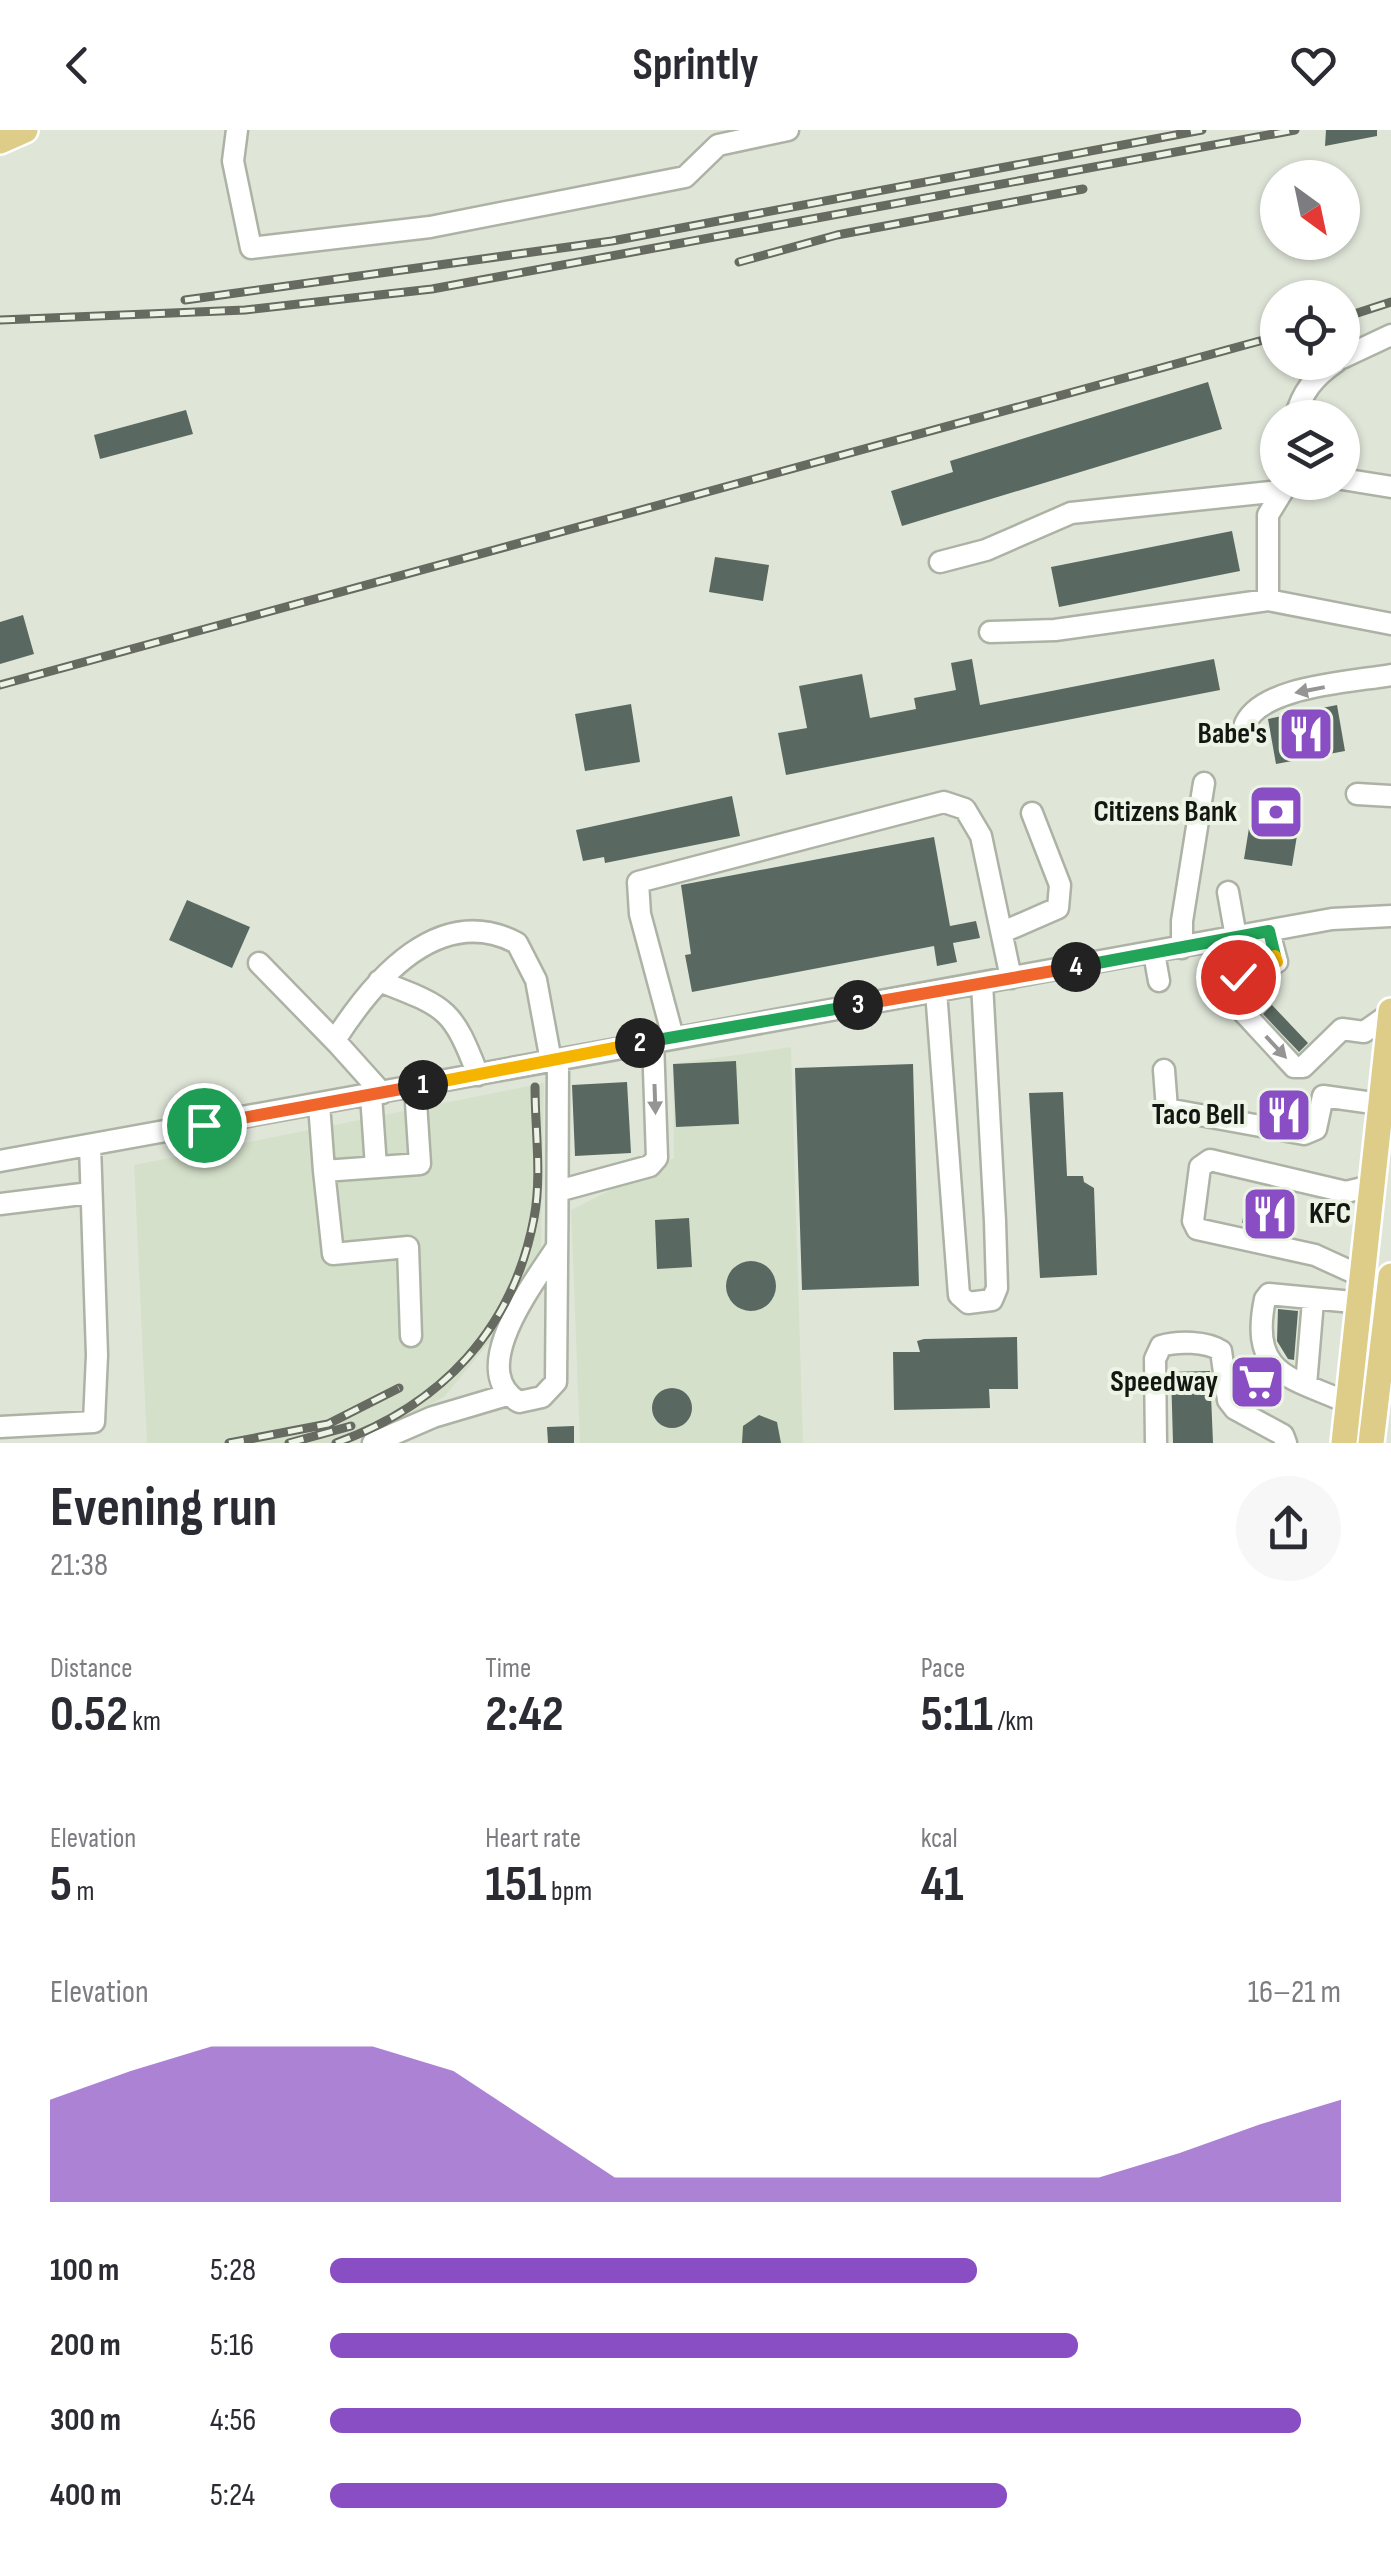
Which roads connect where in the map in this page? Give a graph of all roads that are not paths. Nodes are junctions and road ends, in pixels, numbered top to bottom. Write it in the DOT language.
graph roads {
  1 [pos="26,130"];
  2 [pos="237,130"];
  3 [pos="788,130"];
  4 [pos="0,141"];
  5 [pos="1391,335"];
  6 [pos="1360,350"];
  7 [pos="1360,482"];
  8 [pos="1391,488"];
  9 [pos="1260,490"];
  10 [pos="1277,500"];
  11 [pos="940,562"];
  12 [pos="1268,600"];
  13 [pos="1391,624"];
  14 [pos="990,632"];
  15 [pos="1391,675"];
  16 [pos="1244,727"];
  17 [pos="1204,782"];
  18 [pos="1357,794"];
  19 [pos="1391,796"];
  20 [pos="1032,813"];
  21 [pos="1228,892"];
  22 [pos="1391,916"];
  23 [pos="1269,931"];
  24 [pos="1003,932"];
  25 [pos="1236,937"];
  26 [pos="1182,948"];
  27 [pos="1154,953"];
  28 [pos="259,963"];
  29 [pos="1012,978"];
  30 [pos="1159,981"];
  31 [pos="379,982"];
  32 [pos="982,983"];
  33 [pos="936,991"];
  34 [pos="1391,1012"];
  35 [pos="1364,1032"];
  36 [pos="663,1039"];
  37 [pos="338,1044"];
  38 [pos="1385,1058"];
  39 [pos="554,1060"];
  40 [pos="1164,1070"];
  41 [pos="478,1075"];
  42 [pos="416,1087"];
  43 [pos="377,1094"];
  44 [pos="319,1104"];
  45 [pos="1380,1104"];
  46 [pos="90,1145"];
  47 [pos="0,1161"];
  48 [pos="376,1167"];
  49 [pos="324,1171"];
  50 [pos="1371,1186"];
  51 [pos="558,1191"];
  52 [pos="90,1193"];
  53 [pos="0,1204"];
  54 [pos="557,1247"];
  55 [pos="1391,1276"];
  56 [pos="1360,1289"];
  57 [pos="1313,1301"];
  58 [pos="1390,1307"];
  59 [pos="412,1336"];
  60 [pos="1306,1385"];
  61 [pos="507,1395"];
  62 [pos="1371,1406"];
  63 [pos="0,1426"];
  64 [pos="373,1443"];
  65 [pos="1156,1443"];
  66 [pos="1286,1443"];
  67 [pos="1344,1443"];
  68 [pos="1370,1443"];
  1 -- 4 [label="main road"];
  2 -- 3 [label="street"];
  5 -- 6 [label="street"];
  7 -- 8 [label="street"];
  9 -- 11 [label="street"];
  10 -- 12 [label="street"];
  12 -- 13 [label="street"];
  12 -- 14 [label="street"];
  15 -- 16 [label="street, one-way"];
  17 -- 26 [label="street"];
  18 -- 19 [label="street"];
  20 -- 24 [label="street"];
  21 -- 25 [label="street"];
  22 -- 23 [label="street"];
  23 -- 25 [label="street"];
  23 -- 35 [label="street, one-way"];
  24 -- 29 [label="street"];
  24 -- 36 [label="street"];
  25 -- 26 [label="street"];
  26 -- 27 [label="street"];
  27 -- 29 [label="street"];
  27 -- 30 [label="street"];
  28 -- 37 [label="street"];
  29 -- 32 [label="street"];
  31 -- 37 [label="street"];
  31 -- 39 [label="street"];
  31 -- 41 [label="street"];
  32 -- 33 [label="street"];
  32 -- 33 [label="street"];
  33 -- 36 [label="street"];
  34 -- 35 [label="street"];
  34 -- 38 [label="main road"];
  35 -- 38 [label="street"];
  36 -- 39 [label="street"];
  36 -- 51 [label="street, one-way"];
  37 -- 43 [label="street"];
  38 -- 45 [label="main road"];
  39 -- 41 [label="street"];
  39 -- 51 [label="street"];
  40 -- 45 [label="street"];
  41 -- 42 [label="street"];
  42 -- 43 [label="street"];
  42 -- 48 [label="street"];
  43 -- 44 [label="street"];
  43 -- 48 [label="street"];
  44 -- 46 [label="street"];
  44 -- 49 [label="street"];
  45 -- 50 [label="main road"];
  46 -- 47 [label="street"];
  46 -- 52 [label="street"];
  48 -- 49 [label="street"];
  49 -- 59 [label="street"];
  50 -- 56 [label="main road"];
  50 -- 56 [label="street"];
  51 -- 54 [label="street"];
  52 -- 53 [label="street"];
  52 -- 63 [label="street"];
  54 -- 61 [label="street"];
  54 -- 61 [label="street"];
  55 -- 58 [label="main road"];
  56 -- 57 [label="street"];
  56 -- 58 [label="street"];
  56 -- 62 [label="main road"];
  57 -- 60 [label="street"];
  57 -- 60 [label="street"];
  58 -- 62 [label="main road"];
  60 -- 62 [label="street"];
  61 -- 64 [label="street"];
  62 -- 67 [label="main road"];
  62 -- 68 [label="main road"];
  65 -- 66 [label="street"];
}
